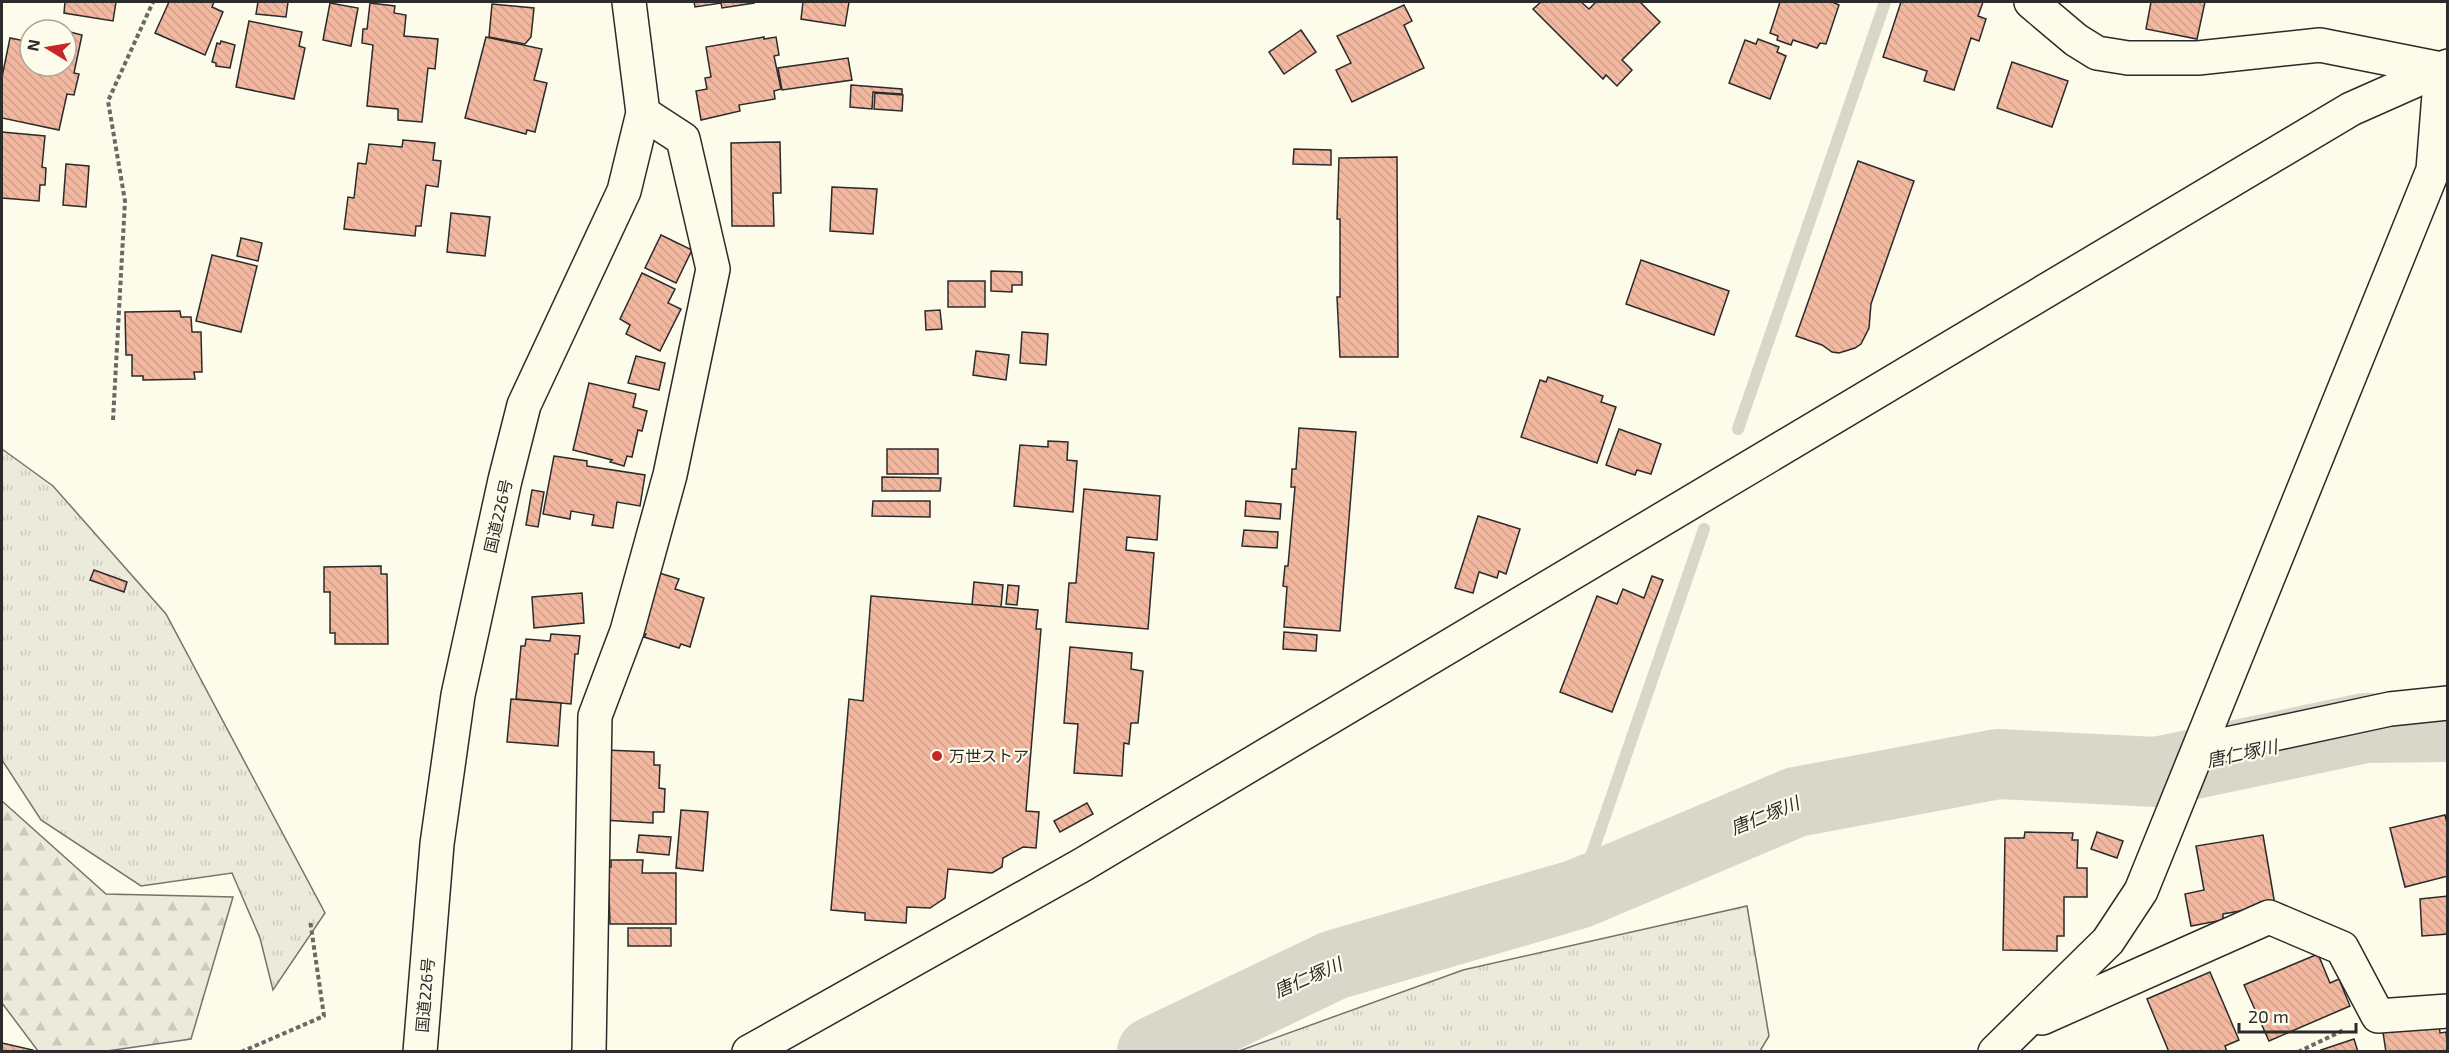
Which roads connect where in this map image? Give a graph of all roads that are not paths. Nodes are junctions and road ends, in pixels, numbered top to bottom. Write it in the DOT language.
graph roads {
  1 [pos="629,2"];
  2 [pos="2031,2"];
  3 [pos="2444,68"];
  4 [pos="643,113"];
  5 [pos="2448,703"];
  6 [pos="2199,750"];
  7 [pos="2448,1011"];
  8 [pos="2023,1026"];
  9 [pos="420,1052"];
  10 [pos="589,1052"];
  11 [pos="749,1052"];
  12 [pos="1995,1052"];
  1 -- 4 [label="main road, 国道226号"];
  2 -- 3 [label="main road"];
  3 -- 6 [label="main road"];
  3 -- 11 [label="main road"];
  4 -- 9 [label="main road, 国道226号"];
  4 -- 10 [label="main road"];
  5 -- 6 [label="main road"];
  6 -- 8 [label="main road"];
  7 -- 8 [label="main road"];
  8 -- 12 [label="main road"];
}
